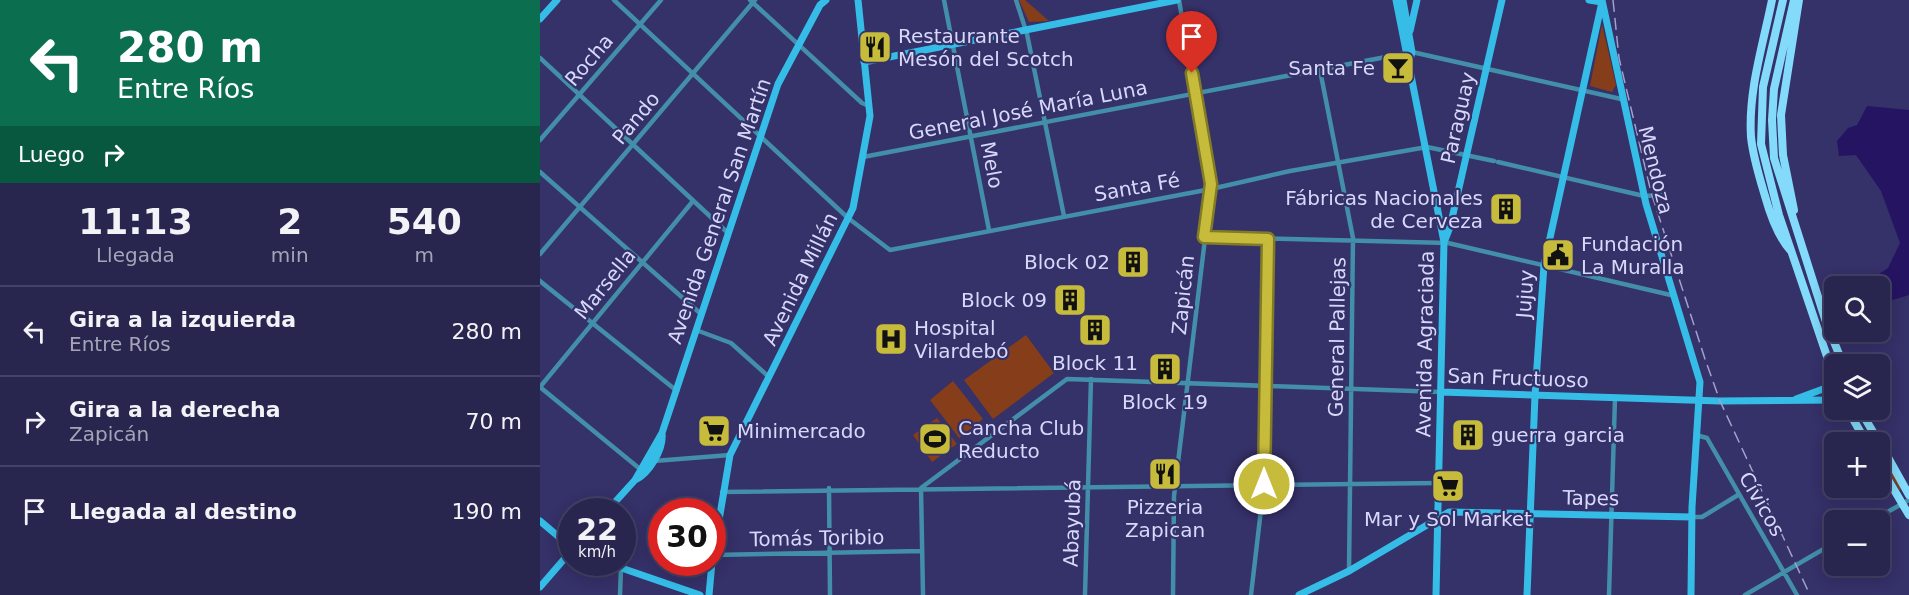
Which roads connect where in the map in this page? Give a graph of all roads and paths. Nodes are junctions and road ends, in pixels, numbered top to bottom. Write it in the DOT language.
graph roads {
  1 [pos="557,0"];
  2 [pos="614,0"];
  3 [pos="662,0"];
  4 [pos="858,0"];
  5 [pos="944,0"];
  6 [pos="1016,0"];
  7 [pos="1178,0"];
  8 [pos="1396,0"];
  9 [pos="1403,0"];
  10 [pos="1417,0"];
  11 [pos="1502,0"];
  12 [pos="1589,0"];
  13 [pos="1772,0"];
  14 [pos="1783,0"];
  15 [pos="1794,0"];
  16 [pos="1799,0"];
  17 [pos="752,1"];
  18 [pos="1602,1"];
  19 [pos="823,2"];
  20 [pos="540,19"];
  21 [pos="640,24"];
  22 [pos="1026,30"];
  23 [pos="1409,36"];
  24 [pos="953,44"];
  25 [pos="798,45"];
  26 [pos="1409,52"];
  27 [pos="540,58"];
  28 [pos="864,62"];
  29 [pos="1486,68"];
  30 [pos="1320,70"];
  31 [pos="693,73"];
  32 [pos="1582,90"];
  33 [pos="579,94"];
  34 [pos="1196,94"];
  35 [pos="1621,99"];
  36 [pos="869,106"];
  37 [pos="1045,122"];
  38 [pos="760,136"];
  39 [pos="971,136"];
  40 [pos="540,140"];
  41 [pos="633,144"];
  42 [pos="1427,147"];
  43 [pos="1466,155"];
  44 [pos="863,157"];
  45 [pos="1338,164"];
  46 [pos="540,172"];
  47 [pos="1563,177"];
  48 [pos="1211,189"];
  49 [pos="1662,195"];
  50 [pos="1644,196"];
  51 [pos="693,201"];
  52 [pos="580,208"];
  53 [pos="1064,216"];
  54 [pos="848,218"];
  55 [pos="1796,226"];
  56 [pos="989,230"];
  57 [pos="728,233"];
  58 [pos="1204,237"];
  59 [pos="1268,239"];
  60 [pos="1353,241"];
  61 [pos="1444,242"];
  62 [pos="1793,253"];
  63 [pos="540,254"];
  64 [pos="642,263"];
  65 [pos="1544,265"];
  66 [pos="540,281"];
  67 [pos="1676,297"];
  68 [pos="701,314"];
  69 [pos="592,323"];
  70 [pos="696,330"];
  71 [pos="1826,354"];
  72 [pos="1839,354"];
  73 [pos="769,377"];
  74 [pos="1091,380"];
  75 [pos="1188,384"];
  76 [pos="1265,386"];
  77 [pos="540,387"];
  78 [pos="1350,389"];
  79 [pos="1824,389"];
  80 [pos="677,391"];
  81 [pos="1441,392"];
  82 [pos="1535,395"];
  83 [pos="1615,398"];
  84 [pos="1698,400"];
  85 [pos="1824,400"];
  86 [pos="1791,401"];
  87 [pos="1696,435"];
  88 [pos="730,455"];
  89 [pos="652,459"];
  90 [pos="1890,465"];
  91 [pos="640,469"];
  92 [pos="1890,479"];
  93 [pos="635,480"];
  94 [pos="1349,483"];
  95 [pos="1439,483"];
  96 [pos="1177,484"];
  97 [pos="1264,484"];
  98 [pos="1088,486"];
  99 [pos="829,488"];
  100 [pos="921,488"];
  101 [pos="722,492"];
  102 [pos="1738,495"];
  103 [pos="619,498"];
  104 [pos="721,498"];
  105 [pos="1907,500"];
  106 [pos="1890,510"];
  107 [pos="1530,513"];
  108 [pos="1611,515"];
  109 [pos="1909,515"];
  110 [pos="1692,517"];
  111 [pos="1438,519"];
  112 [pos="540,521"];
  113 [pos="558,537"];
  114 [pos="1824,549"];
  115 [pos="922,551"];
  116 [pos="830,553"];
  117 [pos="726,555"];
  118 [pos="558,566"];
  119 [pos="1349,571"];
  120 [pos="1784,572"];
  121 [pos="636,573"];
  122 [pos="621,576"];
  123 [pos="711,576"];
  124 [pos="540,587"];
  125 [pos="1692,594"];
  126 [pos="620,595"];
  127 [pos="700,595"];
  128 [pos="709,595"];
  129 [pos="830,595"];
  130 [pos="922,595"];
  131 [pos="1085,595"];
  132 [pos="1173,595"];
  133 [pos="1251,595"];
  134 [pos="1299,595"];
  135 [pos="1436,595"];
  136 [pos="1527,595"];
  137 [pos="1609,595"];
  138 [pos="1745,595"];
  139 [pos="1797,595"];
  1 -- 20 [label="street"];
  2 -- 21 [label="street"];
  3 -- 21 [label="street, Rocha"];
  4 -- 28 [label="street, Avenida Millán"];
  5 -- 24 [label="street, Melo"];
  6 -- 22 [label="street"];
  7 -- 22 [label="street"];
  7 -- 34 [label="street, Zapicán"];
  8 -- 26 [label="street, Avenida Agraciada"];
  9 -- 23 [label="street, Avenida Agraciada"];
  10 -- 23 [label="street"];
  11 -- 29 [label="street, Paraguay"];
  12 -- 18 [label="street"];
  13 -- 62 [label="main road"];
  14 -- 62 [label="main road"];
  15 -- 55 [label="main road"];
  16 -- 55 [label="main road"];
  17 -- 25 [label="street"];
  17 -- 31 [label="street, Pando"];
  18 -- 32 [label="street, Jujuy"];
  18 -- 35 [label="street, Mendoza"];
  19 -- 25 [label="street, Avenida General San Martín"];
  21 -- 31 [label="street"];
  21 -- 33 [label="street, Rocha"];
  22 -- 24 [label="street"];
  22 -- 37 [label="street"];
  23 -- 26 [label="street, Avenida Agraciada"];
  24 -- 28 [label="street"];
  24 -- 39 [label="street, Melo"];
  25 -- 36 [label="street"];
  25 -- 38 [label="street, Avenida General San Martín"];
  26 -- 29 [label="street, General José María Luna"];
  26 -- 30 [label="street, General José María Luna"];
  26 -- 42 [label="street, Avenida Agraciada"];
  27 -- 33 [label="street"];
  28 -- 36 [label="street, Avenida Millán"];
  29 -- 32 [label="street, General José María Luna"];
  29 -- 43 [label="street, Paraguay"];
  30 -- 34 [label="street, General José María Luna"];
  30 -- 45 [label="street, General Pallejas"];
  31 -- 38 [label="street"];
  31 -- 41 [label="street, Pando"];
  32 -- 35 [label="street, General José María Luna"];
  32 -- 47 [label="street, Jujuy"];
  33 -- 40 [label="street, Rocha"];
  33 -- 41 [label="street"];
  34 -- 37 [label="street, General José María Luna"];
  34 -- 48 [label="street, Zapicán"];
  35 -- 50 [label="street, Mendoza"];
  36 -- 44 [label="street, Avenida Millán"];
  37 -- 39 [label="street, General José María Luna"];
  37 -- 53 [label="street"];
  38 -- 54 [label="street"];
  38 -- 57 [label="street, Avenida General San Martín"];
  39 -- 44 [label="street, General José María Luna"];
  39 -- 56 [label="street, Melo"];
  41 -- 51 [label="street"];
  41 -- 52 [label="street, Pando"];
  42 -- 43 [label="street, Santa Fé"];
  42 -- 45 [label="street, Santa Fé"];
  42 -- 61 [label="street, Avenida Agraciada"];
  43 -- 47 [label="street, Santa Fé"];
  43 -- 61 [label="street, Paraguay"];
  44 -- 54 [label="street, Avenida Millán"];
  45 -- 48 [label="street, Santa Fé"];
  45 -- 60 [label="street, General Pallejas"];
  46 -- 52 [label="street"];
  47 -- 50 [label="street, Santa Fé"];
  47 -- 65 [label="street, Jujuy"];
  48 -- 53 [label="street, Santa Fé"];
  48 -- 58 [label="street, Zapicán"];
  49 -- 50 [label="street, Santa Fé"];
  50 -- 67 [label="street, Mendoza"];
  51 -- 57 [label="street"];
  51 -- 64 [label="street, Marsella"];
  52 -- 63 [label="street, Pando"];
  52 -- 64 [label="street"];
  53 -- 56 [label="street, Santa Fé"];
  54 -- 56 [label="street, Santa Fé"];
  54 -- 73 [label="street, Avenida Millán"];
  55 -- 72 [label="main road"];
  57 -- 68 [label="street, Avenida General San Martín"];
  58 -- 59 [label="street"];
  58 -- 75 [label="street, Zapicán"];
  59 -- 60 [label="street"];
  59 -- 76 [label="street"];
  60 -- 61 [label="street"];
  60 -- 78 [label="street, General Pallejas"];
  61 -- 65 [label="street"];
  61 -- 81 [label="street, Avenida Agraciada"];
  62 -- 71 [label="main road"];
  64 -- 68 [label="street"];
  64 -- 69 [label="street, Marsella"];
  65 -- 67 [label="street"];
  65 -- 82 [label="street, Jujuy"];
  66 -- 69 [label="street"];
  67 -- 84 [label="street, Mendoza"];
  68 -- 70 [label="street, Avenida General San Martín"];
  69 -- 77 [label="street, Marsella"];
  69 -- 80 [label="street"];
  70 -- 73 [label="street"];
  70 -- 80 [label="street, Avenida General San Martín"];
  73 -- 88 [label="street, Avenida Millán"];
  74 -- 75 [label="street, San Fructuoso"];
  74 -- 98 [label="street, Abayubá"];
  74 -- 100 [label="street, San Fructuoso"];
  75 -- 76 [label="street, San Fructuoso"];
  75 -- 96 [label="street, Zapicán"];
  76 -- 78 [label="street, San Fructuoso"];
  76 -- 97 [label="street"];
  77 -- 91 [label="street"];
  78 -- 81 [label="street, San Fructuoso"];
  78 -- 94 [label="street, General Pallejas"];
  79 -- 86 [label="street, San Fructuoso"];
  80 -- 89 [label="street, Avenida General San Martín"];
  81 -- 82 [label="street, San Fructuoso"];
  81 -- 95 [label="street, Avenida Agraciada"];
  82 -- 83 [label="street, San Fructuoso"];
  82 -- 107 [label="street, Jujuy"];
  83 -- 84 [label="street, San Fructuoso"];
  83 -- 108 [label="street"];
  84 -- 86 [label="street, San Fructuoso"];
  84 -- 87 [label="street, Mendoza"];
  85 -- 86 [label="street, San Fructuoso"];
  87 -- 102 [label="street, Cívicos"];
  87 -- 110 [label="street, Mendoza"];
  88 -- 89 [label="street"];
  88 -- 101 [label="street, Avenida Millán"];
  89 -- 91 [label="street, Avenida General San Martín"];
  89 -- 93 [label="street, Avenida General San Martín"];
  90 -- 105 [label="main road"];
  91 -- 93 [label="street, Avenida General San Martín"];
  92 -- 105 [label="main road"];
  93 -- 103 [label="street, Avenida General San Martín"];
  94 -- 95 [label="street"];
  94 -- 97 [label="street"];
  94 -- 119 [label="street, General Pallejas"];
  95 -- 111 [label="street, Avenida Agraciada"];
  96 -- 97 [label="street"];
  96 -- 98 [label="street"];
  96 -- 132 [label="street, Zapicán"];
  97 -- 133 [label="street"];
  98 -- 100 [label="street"];
  98 -- 131 [label="street, Abayubá"];
  99 -- 100 [label="street"];
  99 -- 101 [label="street"];
  99 -- 116 [label="street"];
  100 -- 115 [label="street"];
  101 -- 104 [label="street, Avenida Millán"];
  102 -- 110 [label="street, Tapes"];
  102 -- 120 [label="street, Cívicos"];
  105 -- 106 [label="street"];
  105 -- 109 [label="main road"];
  107 -- 108 [label="street, Tapes"];
  107 -- 111 [label="street, Tapes"];
  107 -- 136 [label="street, Jujuy"];
  108 -- 110 [label="street, Tapes"];
  108 -- 137 [label="street"];
  110 -- 125 [label="street, Mendoza"];
  111 -- 119 [label="street, Tapes"];
  111 -- 135 [label="street, Avenida Agraciada"];
  112 -- 113 [label="street"];
  114 -- 120 [label="street"];
  115 -- 116 [label="street, Tomás Toribio"];
  115 -- 130 [label="street"];
  116 -- 117 [label="street, Tomás Toribio"];
  116 -- 129 [label="street"];
  118 -- 124 [label="street"];
  119 -- 134 [label="street, Tapes"];
  120 -- 138 [label="street"];
  120 -- 139 [label="street, Cívicos"];
  121 -- 127 [label="street"];
  122 -- 126 [label="street"];
  123 -- 128 [label="street, Avenida Millán"];
}
